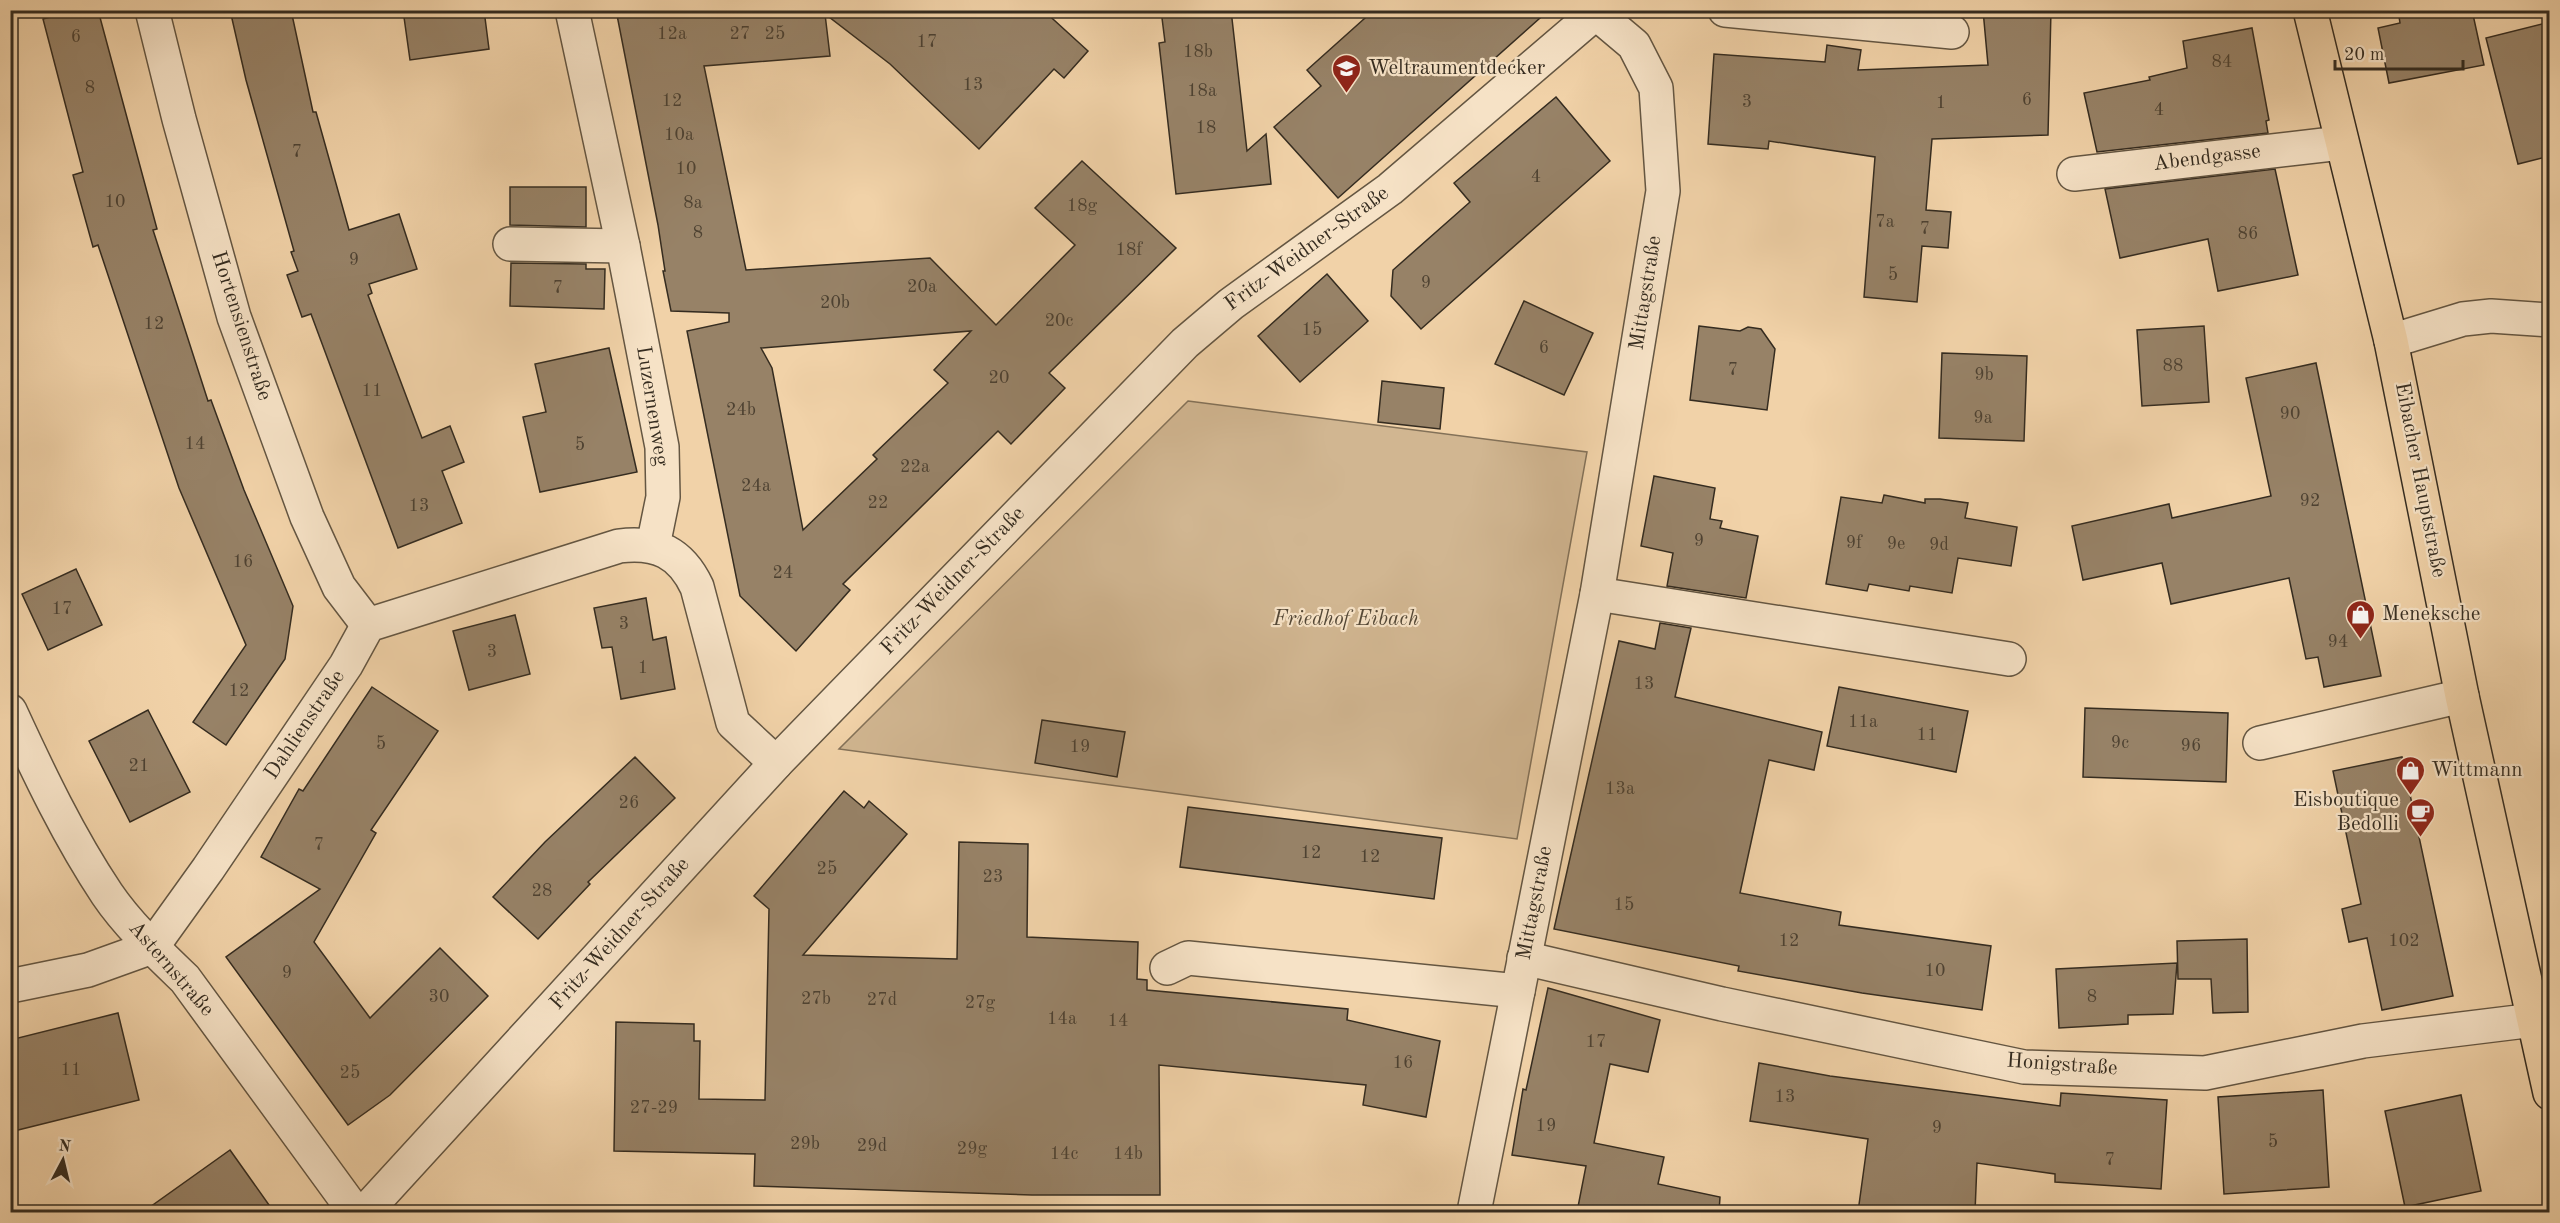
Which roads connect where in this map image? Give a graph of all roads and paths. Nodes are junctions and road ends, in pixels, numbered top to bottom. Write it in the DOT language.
graph roads {
  1 [pos="152,10"];
  2 [pos="572,10"];
  3 [pos="1725,10"];
  4 [pos="2310,10"];
  5 [pos="1598,12"];
  6 [pos="1952,32"];
  7 [pos="2341,143"];
  8 [pos="2074,174"];
  9 [pos="510,244"];
  10 [pos="623,246"];
  11 [pos="2550,320"];
  12 [pos="2391,341"];
  13 [pos="653,546"];
  14 [pos="1597,594"];
  15 [pos="368,625"];
  16 [pos="2009,659"];
  17 [pos="2462,696"];
  18 [pos="10,711"];
  19 [pos="2260,743"];
  20 [pos="776,763"];
  21 [pos="152,946"];
  22 [pos="1524,958"];
  23 [pos="1167,968"];
  24 [pos="10,986"];
  25 [pos="1518,991"];
  26 [pos="2534,1020"];
  27 [pos="2550,1093"];
  28 [pos="355,1212"];
  29 [pos="365,1212"];
  30 [pos="1474,1212"];
  1 -- 15 [label="street, Hortensienstraße"];
  2 -- 10 [label="street, Luzernenweg"];
  3 -- 6 [label="street"];
  4 -- 7 [label="main road, Eibacher Hauptstraße"];
  5 -- 14 [label="street, Mittagstraße"];
  5 -- 20 [label="street, Fritz-Weidner-Straße"];
  7 -- 8 [label="street, Abendgasse"];
  7 -- 12 [label="main road, Eibacher Hauptstraße"];
  9 -- 10 [label="street"];
  10 -- 13 [label="street, Luzernenweg"];
  11 -- 12 [label="street"];
  12 -- 17 [label="main road, Eibacher Hauptstraße"];
  13 -- 15 [label="street"];
  13 -- 20 [label="street"];
  14 -- 16 [label="street"];
  14 -- 22 [label="street, Mittagstraße"];
  15 -- 21 [label="street, Dahlienstraße"];
  17 -- 19 [label="street"];
  17 -- 26 [label="main road, Eibacher Hauptstraße"];
  18 -- 21 [label="street, Asternstraße"];
  20 -- 29 [label="street, Fritz-Weidner-Straße"];
  21 -- 24 [label="street"];
  21 -- 28 [label="street, Asternstraße"];
  22 -- 25 [label="street, Mittagstraße"];
  22 -- 26 [label="street, Honigstraße"];
  23 -- 25 [label="street"];
  25 -- 30 [label="street, Mittagstraße"];
  26 -- 27 [label="main road, Eibacher Hauptstraße"];
}
